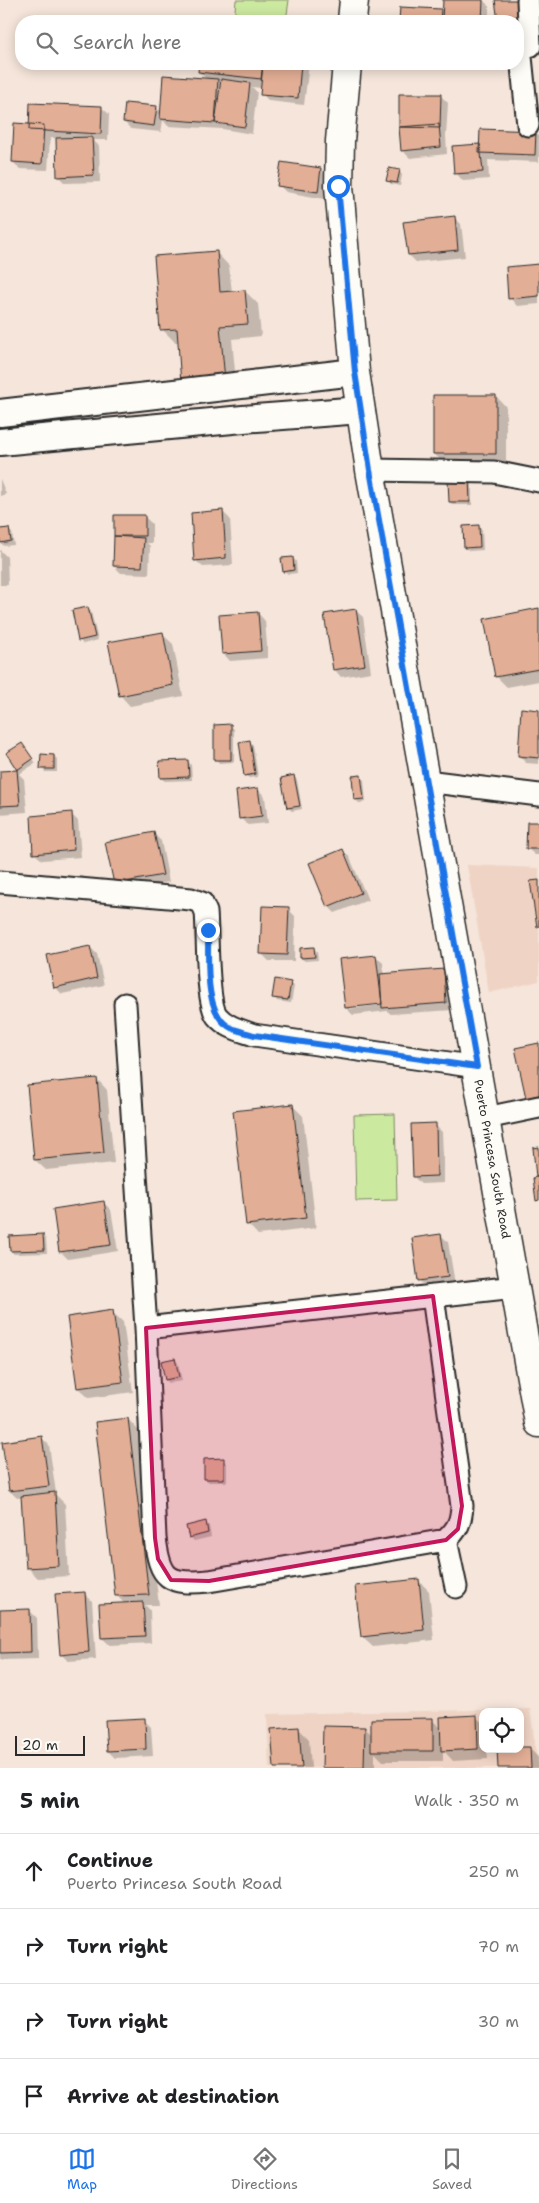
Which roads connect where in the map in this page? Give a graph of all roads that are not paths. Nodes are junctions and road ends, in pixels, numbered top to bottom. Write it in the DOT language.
graph roads {
  1 [pos="354,0"];
  2 [pos="528,0"];
  3 [pos="353,15"];
  4 [pos="527,47"];
  5 [pos="346,70"];
  6 [pos="528,125"];
  7 [pos="355,372"];
  8 [pos="361,410"];
  9 [pos="0,413"];
  10 [pos="0,442"];
  11 [pos="370,470"];
  12 [pos="539,482"];
  13 [pos="426,780"];
  14 [pos="539,795"];
  15 [pos="0,882"];
  16 [pos="125,1004"];
  17 [pos="477,1067"];
  18 [pos="539,1107"];
  19 [pos="486,1118"];
  20 [pos="515,1287"];
  21 [pos="434,1296"];
  22 [pos="146,1328"];
  23 [pos="539,1424"];
  24 [pos="446,1540"];
  25 [pos="456,1587"];
  1 -- 3 [label="main road"];
  2 -- 4 [label="street"];
  4 -- 6 [label="street"];
  5 -- 7 [label="main road, Puerto Princesa South Road"];
  7 -- 8 [label="main road, Puerto Princesa South Road"];
  7 -- 9 [label="street"];
  8 -- 10 [label="street"];
  8 -- 11 [label="main road, Puerto Princesa South Road"];
  11 -- 12 [label="street"];
  11 -- 13 [label="main road, Puerto Princesa South Road"];
  13 -- 14 [label="street"];
  13 -- 17 [label="main road, Puerto Princesa South Road"];
  15 -- 17 [label="street"];
  16 -- 22 [label="street"];
  17 -- 19 [label="main road, Puerto Princesa South Road"];
  18 -- 19 [label="street"];
  19 -- 20 [label="main road, Puerto Princesa South Road"];
  20 -- 21 [label="street"];
  20 -- 23 [label="main road, Puerto Princesa South Road"];
  21 -- 22 [label="street"];
  21 -- 24 [label="street"];
  22 -- 24 [label="street"];
  24 -- 25 [label="street"];
}
